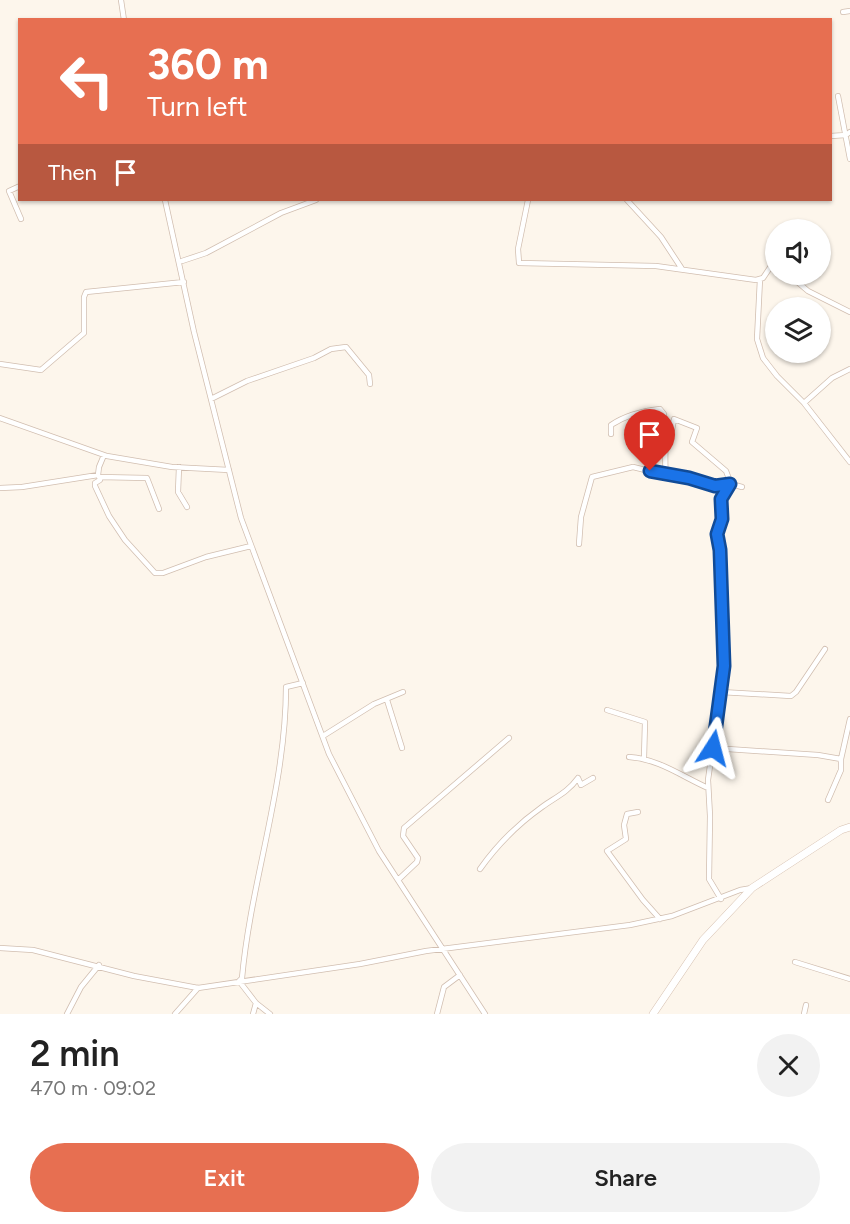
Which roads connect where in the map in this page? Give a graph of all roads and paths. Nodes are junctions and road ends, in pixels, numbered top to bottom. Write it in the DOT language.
graph roads {
  1 [pos="121,0"];
  2 [pos="850,11"];
  3 [pos="843,12"];
  4 [pos="124,18"];
  5 [pos="838,96"];
  6 [pos="848,133"];
  7 [pos="832,136"];
  8 [pos="850,159"];
  9 [pos="18,187"];
  10 [pos="165,201"];
  11 [pos="313,201"];
  12 [pos="528,201"];
  13 [pos="628,201"];
  14 [pos="21,219"];
  15 [pos="182,261"];
  16 [pos="682,269"];
  17 [pos="765,273"];
  18 [pos="760,279"];
  19 [pos="184,282"];
  20 [pos="801,285"];
  21 [pos="850,312"];
  22 [pos="0,364"];
  23 [pos="850,369"];
  24 [pos="370,384"];
  25 [pos="211,399"];
  26 [pos="804,403"];
  27 [pos="0,418"];
  28 [pos="664,429"];
  29 [pos="611,434"];
  30 [pos="104,455"];
  31 [pos="850,462"];
  32 [pos="179,467"];
  33 [pos="229,470"];
  34 [pos="666,475"];
  35 [pos="99,476"];
  36 [pos="730,484"];
  37 [pos="742,487"];
  38 [pos="0,488"];
  39 [pos="187,507"];
  40 [pos="159,509"];
  41 [pos="579,544"];
  42 [pos="251,546"];
  43 [pos="825,649"];
  44 [pos="303,683"];
  45 [pos="403,692"];
  46 [pos="721,692"];
  47 [pos="387,700"];
  48 [pos="607,710"];
  49 [pos="850,719"];
  50 [pos="323,736"];
  51 [pos="509,738"];
  52 [pos="402,748"];
  53 [pos="713,748"];
  54 [pos="629,757"];
  55 [pos="644,758"];
  56 [pos="841,759"];
  57 [pos="593,778"];
  58 [pos="708,788"];
  59 [pos="828,800"];
  60 [pos="638,812"];
  61 [pos="850,827"];
  62 [pos="480,869"];
  63 [pos="398,880"];
  64 [pos="752,888"];
  65 [pos="721,899"];
  66 [pos="660,919"];
  67 [pos="0,948"];
  68 [pos="443,950"];
  69 [pos="795,962"];
  70 [pos="99,965"];
  71 [pos="460,975"];
  72 [pos="850,979"];
  73 [pos="239,981"];
  74 [pos="198,988"];
  75 [pos="256,1003"];
  76 [pos="806,1005"];
  77 [pos="67,1014"];
  78 [pos="175,1014"];
  79 [pos="253,1014"];
  80 [pos="270,1014"];
  81 [pos="437,1014"];
  82 [pos="485,1014"];
  83 [pos="652,1014"];
  84 [pos="804,1014"];
  1 -- 4 [label="street"];
  2 -- 3 [label="street"];
  5 -- 6 [label="street"];
  6 -- 7 [label="street"];
  6 -- 8 [label="street"];
  9 -- 14 [label="street"];
  10 -- 19 [label="street"];
  11 -- 15 [label="street"];
  12 -- 16 [label="street"];
  13 -- 16 [label="street"];
  16 -- 18 [label="street"];
  17 -- 18 [label="street"];
  18 -- 26 [label="street"];
  19 -- 22 [label="street"];
  19 -- 25 [label="street"];
  20 -- 21 [label="street"];
  23 -- 26 [label="street"];
  24 -- 25 [label="street"];
  25 -- 33 [label="street"];
  26 -- 31 [label="street"];
  27 -- 30 [label="street"];
  28 -- 29 [label="street"];
  28 -- 34 [label="street"];
  28 -- 36 [label="street"];
  30 -- 32 [label="street"];
  30 -- 35 [label="street"];
  32 -- 33 [label="street"];
  32 -- 39 [label="street"];
  33 -- 42 [label="street"];
  34 -- 36 [label="street"];
  34 -- 41 [label="street"];
  35 -- 38 [label="street"];
  35 -- 40 [label="street"];
  35 -- 42 [label="street"];
  36 -- 37 [label="street"];
  36 -- 46 [label="street"];
  42 -- 44 [label="street"];
  43 -- 46 [label="street"];
  44 -- 50 [label="street"];
  44 -- 73 [label="street"];
  45 -- 47 [label="street"];
  46 -- 53 [label="street"];
  47 -- 50 [label="street"];
  47 -- 52 [label="street"];
  48 -- 55 [label="street"];
  49 -- 56 [label="street"];
  50 -- 63 [label="street"];
  51 -- 63 [label="street"];
  53 -- 56 [label="street"];
  53 -- 58 [label="street"];
  54 -- 55 [label="street"];
  55 -- 58 [label="street"];
  56 -- 59 [label="street"];
  57 -- 62 [label="street"];
  58 -- 65 [label="street"];
  60 -- 66 [label="street"];
  61 -- 64 [label="street"];
  63 -- 68 [label="street"];
  64 -- 65 [label="street"];
  64 -- 83 [label="street"];
  65 -- 66 [label="street"];
  66 -- 68 [label="street"];
  67 -- 70 [label="street"];
  68 -- 71 [label="street"];
  68 -- 73 [label="street"];
  69 -- 72 [label="street"];
  70 -- 74 [label="street"];
  70 -- 77 [label="street"];
  71 -- 81 [label="street"];
  71 -- 82 [label="street"];
  73 -- 74 [label="street"];
  73 -- 75 [label="street"];
  74 -- 78 [label="street"];
  75 -- 79 [label="street"];
  75 -- 80 [label="street"];
  76 -- 84 [label="street"];
}
